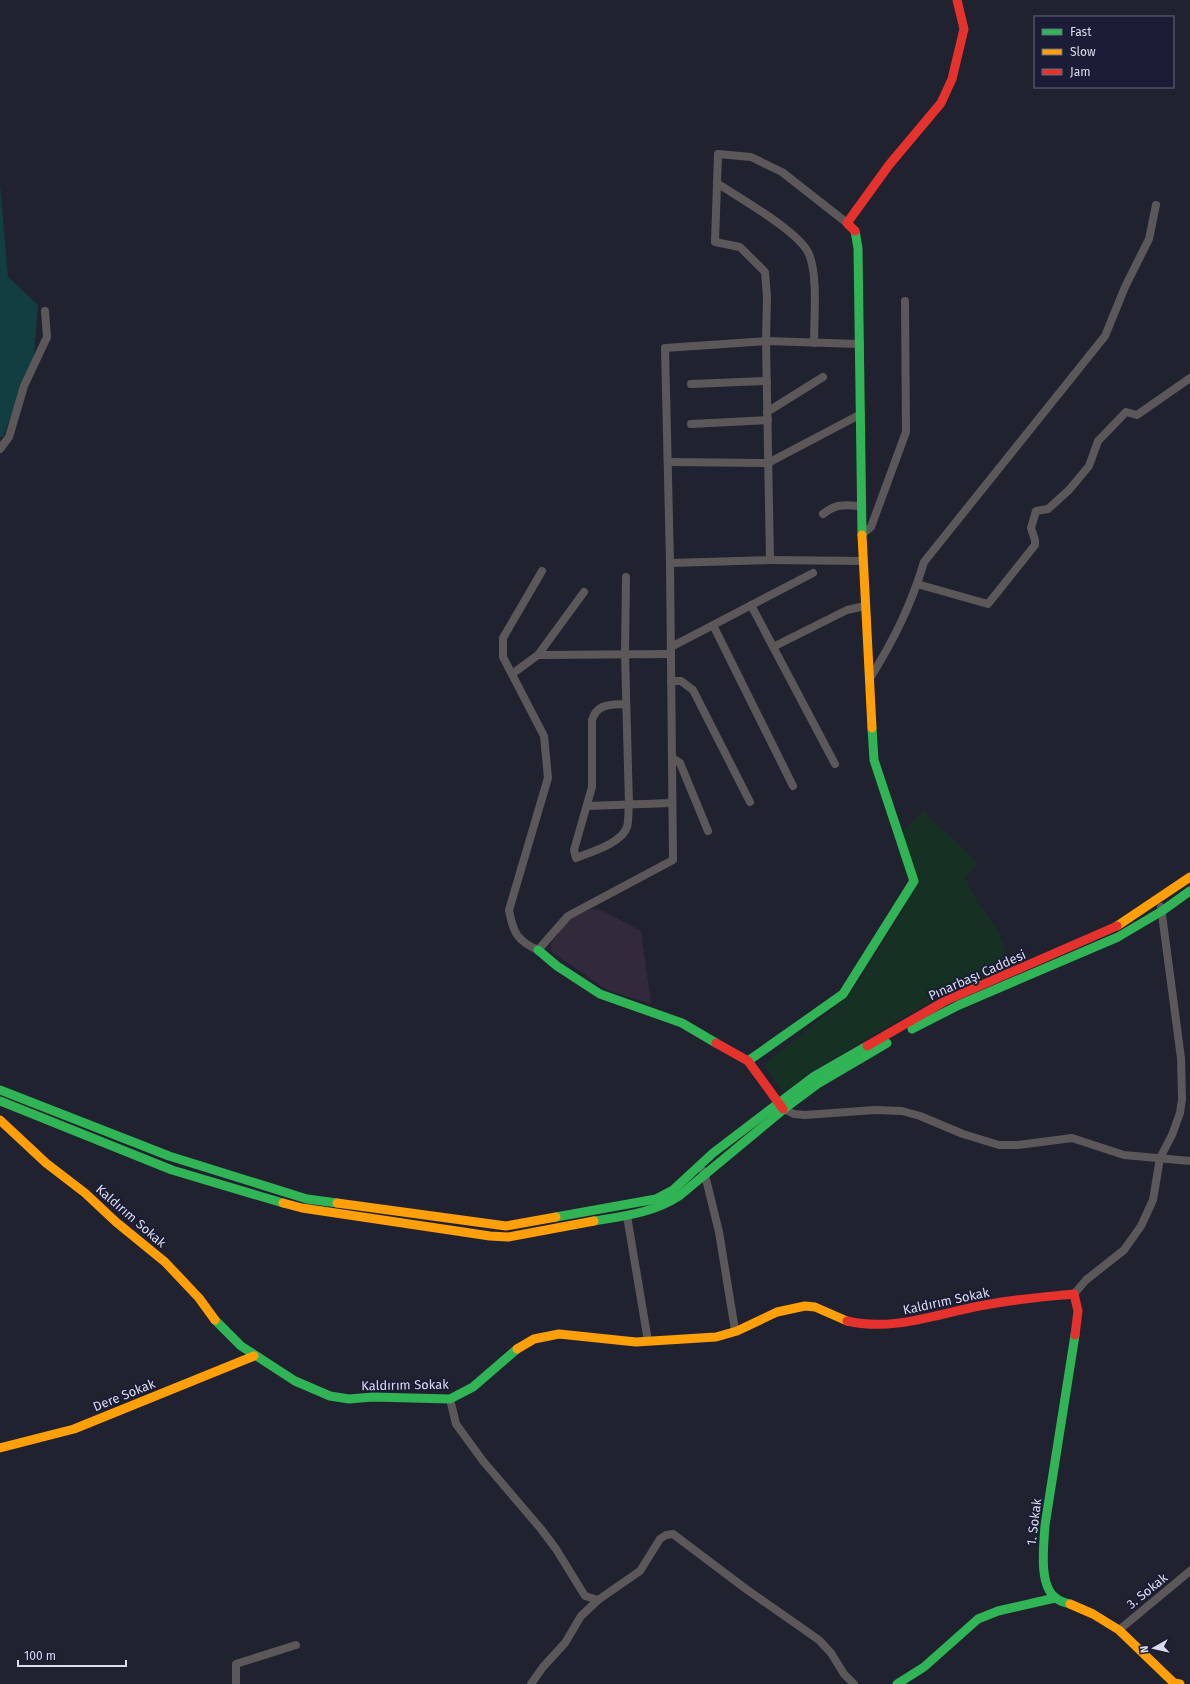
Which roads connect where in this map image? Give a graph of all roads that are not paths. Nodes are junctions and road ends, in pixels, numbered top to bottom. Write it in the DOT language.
graph roads {
  1 [pos="957,0"];
  2 [pos="717,183"];
  3 [pos="1156,205"];
  4 [pos="847,223"];
  5 [pos="906,301"];
  6 [pos="45,311"];
  7 [pos="766,341"];
  8 [pos="814,343"];
  9 [pos="860,344"];
  10 [pos="823,377"];
  11 [pos="1190,378"];
  12 [pos="767,381"];
  13 [pos="691,384"];
  14 [pos="861,414"];
  15 [pos="768,416"];
  16 [pos="691,424"];
  17 [pos="0,449"];
  18 [pos="668,462"];
  19 [pos="768,463"];
  20 [pos="862,506"];
  21 [pos="822,514"];
  22 [pos="862,534"];
  23 [pos="770,560"];
  24 [pos="862,560"];
  25 [pos="670,563"];
  26 [pos="542,571"];
  27 [pos="813,573"];
  28 [pos="626,577"];
  29 [pos="918,584"];
  30 [pos="584,592"];
  31 [pos="751,605"];
  32 [pos="865,606"];
  33 [pos="713,625"];
  34 [pos="773,647"];
  35 [pos="671,650"];
  36 [pos="625,654"];
  37 [pos="538,655"];
  38 [pos="512,674"];
  39 [pos="869,680"];
  40 [pos="671,681"];
  41 [pos="626,704"];
  42 [pos="672,758"];
  43 [pos="835,764"];
  44 [pos="793,786"];
  45 [pos="750,802"];
  46 [pos="672,803"];
  47 [pos="628,805"];
  48 [pos="587,806"];
  49 [pos="708,831"];
  50 [pos="1190,877"];
  51 [pos="1190,891"];
  52 [pos="1158,900"];
  53 [pos="1162,911"];
  54 [pos="538,950"];
  55 [pos="748,1061"];
  56 [pos="0,1090"];
  57 [pos="0,1101"];
  58 [pos="781,1106"];
  59 [pos="0,1120"];
  60 [pos="1160,1158"];
  61 [pos="1190,1161"];
  62 [pos="699,1166"];
  63 [pos="705,1175"];
  64 [pos="627,1216"];
  65 [pos="1074,1294"];
  66 [pos="736,1330"];
  67 [pos="648,1341"];
  68 [pos="254,1356"];
  69 [pos="450,1398"];
  70 [pos="0,1448"];
  71 [pos="1190,1571"];
  72 [pos="1055,1598"];
  73 [pos="598,1600"];
  74 [pos="1119,1630"];
  75 [pos="296,1645"];
  76 [pos="1190,1681"];
  77 [pos="236,1684"];
  78 [pos="531,1684"];
  79 [pos="854,1684"];
  80 [pos="897,1684"];
  81 [pos="1181,1684"];
  1 -- 4 [label="street"];
  2 -- 4 [label="street"];
  2 -- 7 [label="street"];
  2 -- 8 [label="street"];
  3 -- 29 [label="street"];
  4 -- 9 [label="street"];
  5 -- 22 [label="street"];
  6 -- 17 [label="street"];
  7 -- 8 [label="street"];
  7 -- 12 [label="street"];
  7 -- 18 [label="street"];
  8 -- 9 [label="street"];
  9 -- 14 [label="street"];
  10 -- 15 [label="street"];
  11 -- 29 [label="street"];
  12 -- 13 [label="street"];
  12 -- 15 [label="street"];
  14 -- 19 [label="street"];
  14 -- 20 [label="street"];
  15 -- 16 [label="street"];
  15 -- 19 [label="street"];
  18 -- 19 [label="street"];
  18 -- 25 [label="street"];
  19 -- 23 [label="street"];
  20 -- 21 [label="street"];
  20 -- 22 [label="street"];
  22 -- 24 [label="street"];
  23 -- 24 [label="street"];
  23 -- 25 [label="street"];
  24 -- 32 [label="street"];
  25 -- 35 [label="street"];
  26 -- 38 [label="street"];
  27 -- 31 [label="street"];
  28 -- 36 [label="street"];
  29 -- 39 [label="street"];
  30 -- 37 [label="street"];
  31 -- 33 [label="street"];
  31 -- 34 [label="street"];
  32 -- 34 [label="street"];
  32 -- 39 [label="street"];
  33 -- 35 [label="street"];
  33 -- 44 [label="street"];
  34 -- 43 [label="street"];
  35 -- 36 [label="street"];
  35 -- 40 [label="street"];
  36 -- 37 [label="street"];
  36 -- 41 [label="street"];
  37 -- 38 [label="street"];
  38 -- 54 [label="street"];
  39 -- 55 [label="street"];
  40 -- 42 [label="street"];
  40 -- 45 [label="street"];
  41 -- 47 [label="street"];
  41 -- 48 [label="street"];
  42 -- 46 [label="street"];
  42 -- 49 [label="street"];
  46 -- 47 [label="street"];
  46 -- 54 [label="street"];
  47 -- 48 [label="street"];
  47 -- 48 [label="street"];
  50 -- 52 [label="street, Pınarbaşı Caddesi"];
  51 -- 53 [label="street"];
  52 -- 53 [label="street"];
  52 -- 58 [label="street, Pınarbaşı Caddesi"];
  53 -- 58 [label="street"];
  53 -- 60 [label="street"];
  54 -- 55 [label="street"];
  55 -- 58 [label="street"];
  56 -- 62 [label="street"];
  57 -- 64 [label="street"];
  58 -- 60 [label="street"];
  58 -- 62 [label="street"];
  58 -- 63 [label="street"];
  59 -- 68 [label="street, Kaldırım Sokak"];
  60 -- 61 [label="street"];
  60 -- 65 [label="street"];
  62 -- 63 [label="street"];
  63 -- 64 [label="street"];
  63 -- 66 [label="street"];
  64 -- 67 [label="street"];
  65 -- 66 [label="street, Kaldırım Sokak"];
  65 -- 72 [label="street, 1. Sokak"];
  66 -- 67 [label="street, Kaldırım Sokak"];
  67 -- 69 [label="street, Kaldırım Sokak"];
  68 -- 69 [label="street, Kaldırım Sokak"];
  68 -- 70 [label="street, Dere Sokak"];
  69 -- 73 [label="street"];
  71 -- 74 [label="street, 3. Sokak"];
  72 -- 74 [label="street"];
  72 -- 80 [label="street"];
  73 -- 78 [label="street"];
  73 -- 79 [label="street"];
  74 -- 81 [label="street"];
  75 -- 77 [label="street"];
  76 -- 81 [label="street"];
}
